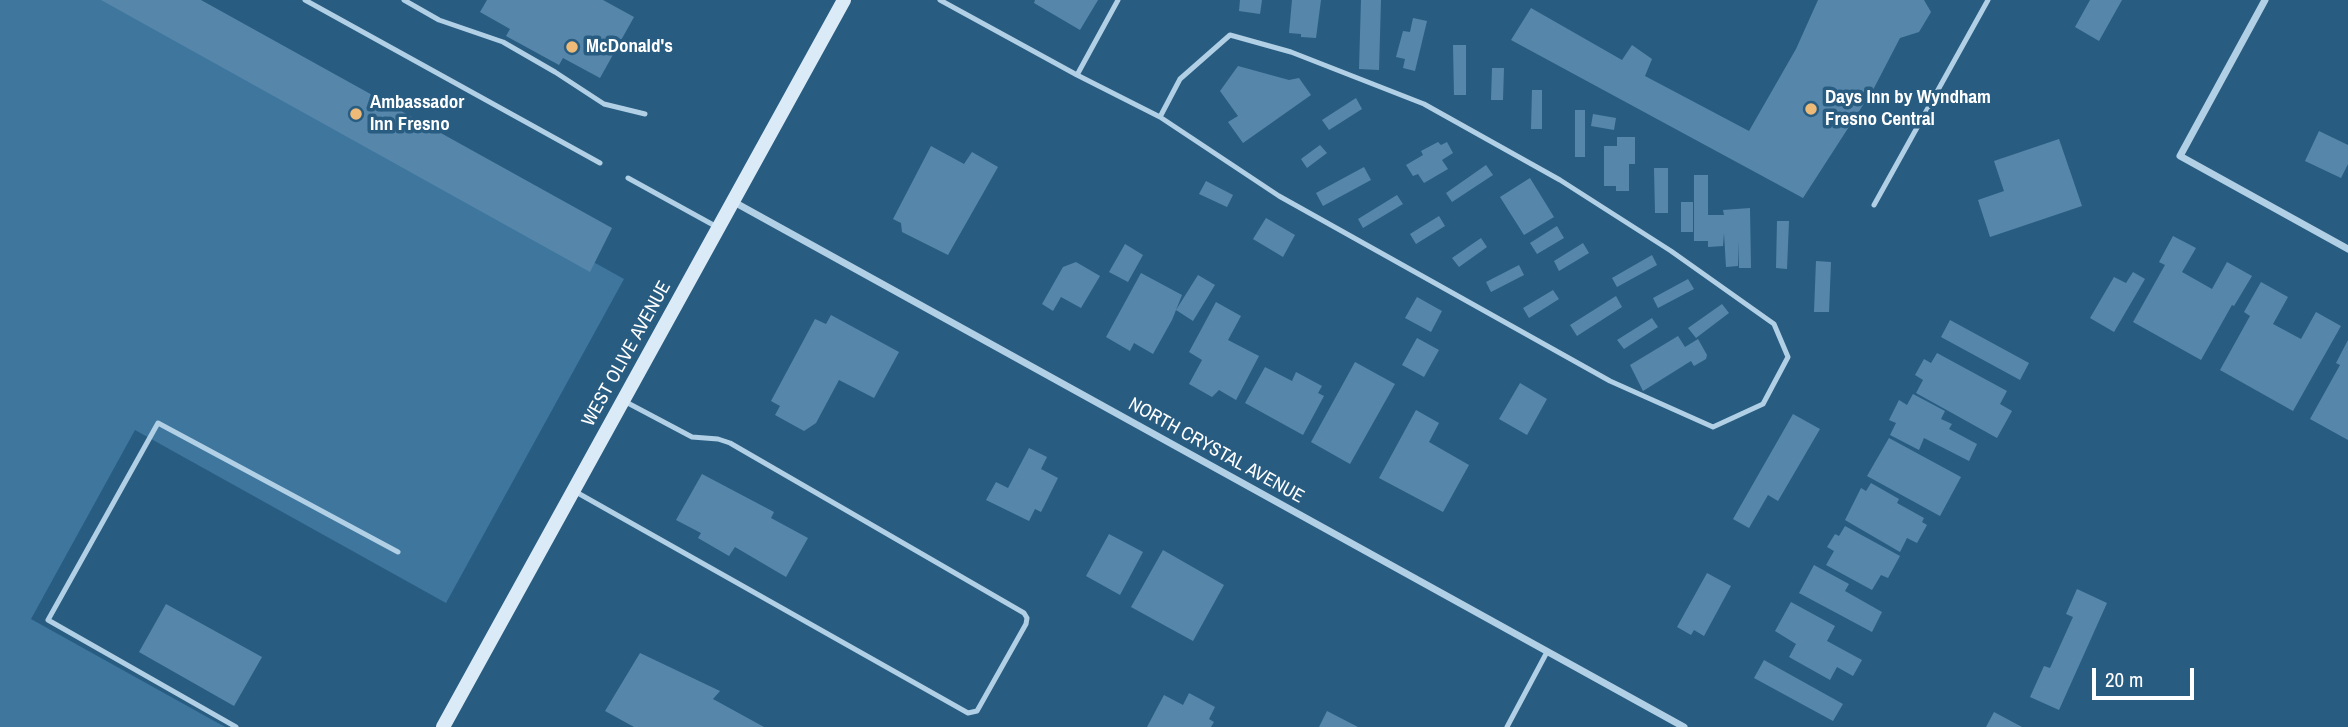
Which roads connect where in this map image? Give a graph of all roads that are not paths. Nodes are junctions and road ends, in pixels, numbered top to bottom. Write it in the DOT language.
graph roads {
  1 [pos="305,0"];
  2 [pos="404,0"];
  3 [pos="844,0"];
  4 [pos="940,0"];
  5 [pos="1118,0"];
  6 [pos="1988,0"];
  7 [pos="2265,0"];
  8 [pos="1077,75"];
  9 [pos="645,114"];
  10 [pos="1160,117"];
  11 [pos="600,163"];
  12 [pos="628,178"];
  13 [pos="734,202"];
  14 [pos="1874,205"];
  15 [pos="719,228"];
  16 [pos="2348,249"];
  17 [pos="623,401"];
  18 [pos="573,490"];
  19 [pos="398,552"];
  20 [pos="1547,652"];
  21 [pos="236,727"];
  22 [pos="443,727"];
  23 [pos="1507,727"];
  24 [pos="1684,727"];
  1 -- 11 [label="lane"];
  2 -- 9 [label="lane"];
  3 -- 13 [label="main road, WEST OLIVE AVENUE"];
  4 -- 8 [label="lane"];
  5 -- 8 [label="lane"];
  6 -- 14 [label="lane"];
  7 -- 16 [label="street"];
  8 -- 10 [label="lane"];
  10 -- 10 [label="lane"];
  12 -- 15 [label="lane"];
  13 -- 15 [label="main road, WEST OLIVE AVENUE"];
  13 -- 20 [label="street, NORTH CRYSTAL AVENUE"];
  15 -- 17 [label="main road, WEST OLIVE AVENUE"];
  17 -- 18 [label="main road, WEST OLIVE AVENUE"];
  17 -- 18 [label="lane"];
  18 -- 22 [label="main road, WEST OLIVE AVENUE"];
  19 -- 21 [label="lane"];
  20 -- 23 [label="lane"];
  20 -- 24 [label="street, NORTH CRYSTAL AVENUE"];
}
